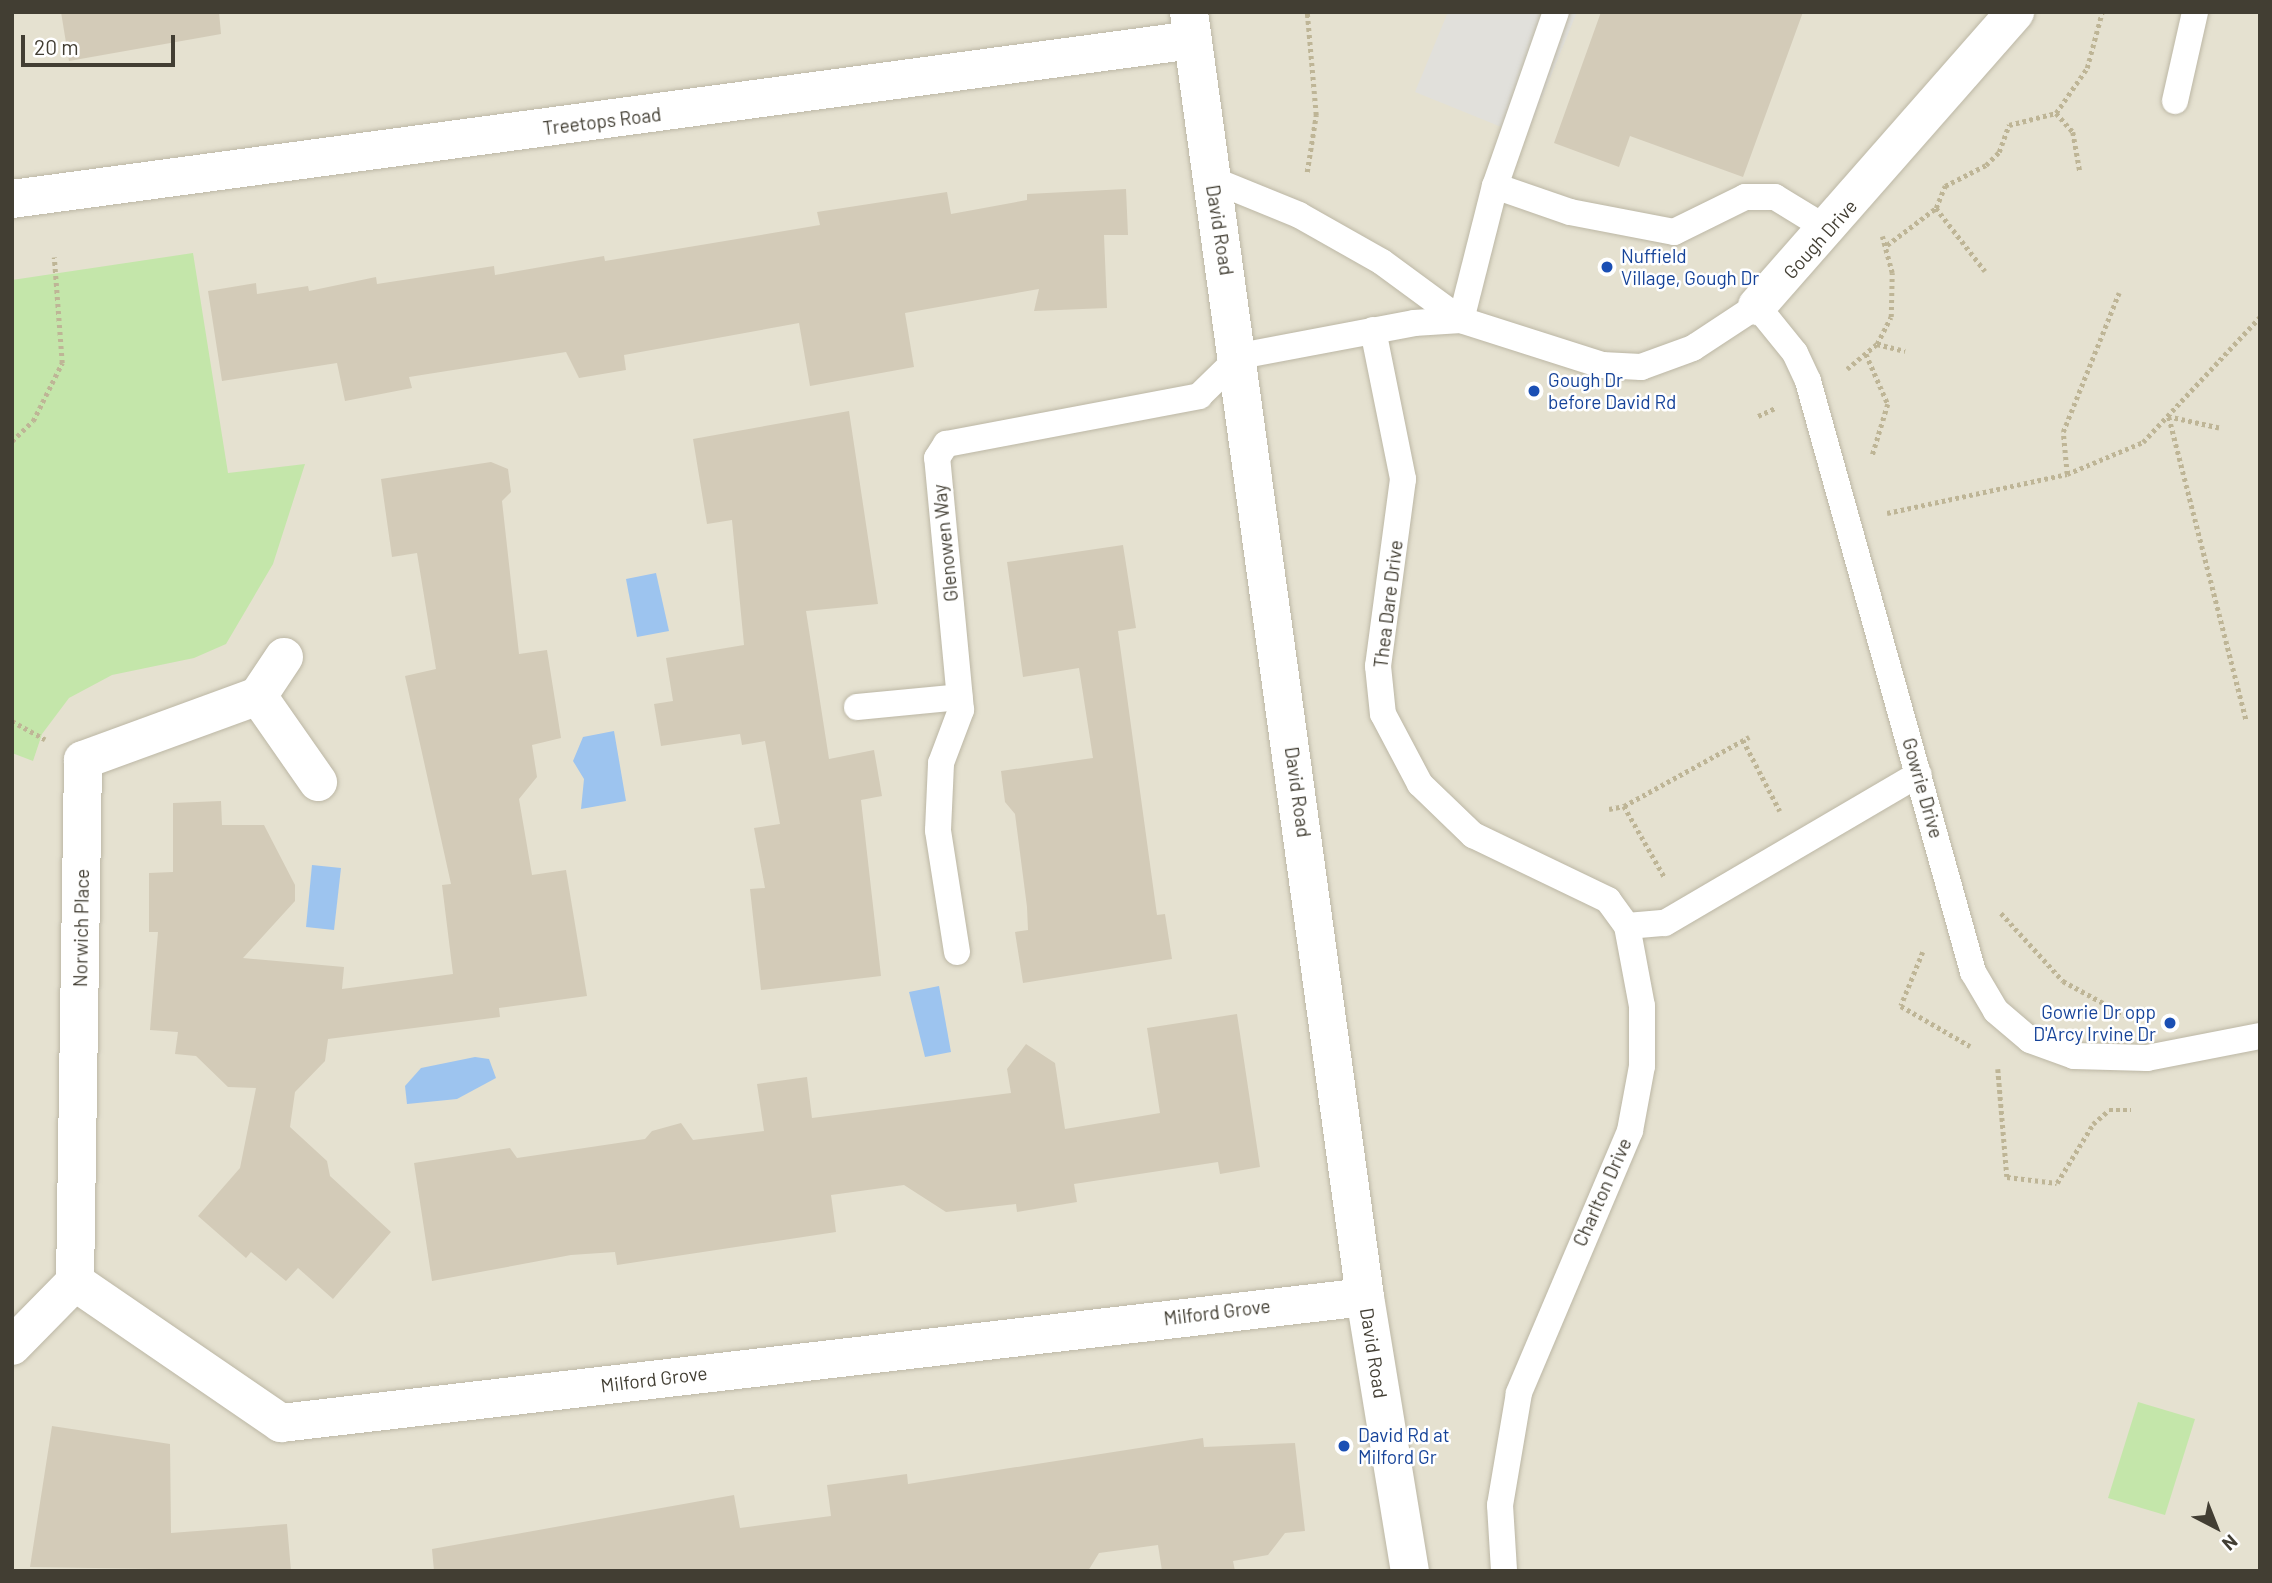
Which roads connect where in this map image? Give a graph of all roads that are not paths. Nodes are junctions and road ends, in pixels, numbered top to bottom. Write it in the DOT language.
graph roads {
  1 [pos="1556,12"];
  2 [pos="2015,12"];
  3 [pos="2195,12"];
  4 [pos="1190,26"];
  5 [pos="2175,101"];
  6 [pos="1211,179"];
  7 [pos="1495,186"];
  8 [pos="12,199"];
  9 [pos="1829,230"];
  10 [pos="1756,306"];
  11 [pos="1461,320"];
  12 [pos="1373,330"];
  13 [pos="1240,356"];
  14 [pos="284,657"];
  15 [pos="258,696"];
  16 [pos="960,696"];
  17 [pos="857,707"];
  18 [pos="1919,774"];
  19 [pos="318,782"];
  20 [pos="1628,926"];
  21 [pos="957,952"];
  22 [pos="2260,1036"];
  23 [pos="75,1282"];
  24 [pos="1365,1297"];
  25 [pos="12,1346"];
  26 [pos="1409,1571"];
  27 [pos="1504,1571"];
  1 -- 7 [label="lane"];
  2 -- 9 [label="street, Gough Drive"];
  3 -- 5 [label="lane"];
  4 -- 6 [label="street, David Road"];
  4 -- 8 [label="street, Treetops Road"];
  6 -- 11 [label="lane"];
  6 -- 13 [label="street, David Road"];
  7 -- 9 [label="lane"];
  7 -- 11 [label="lane"];
  9 -- 10 [label="street, Gough Drive"];
  10 -- 11 [label="lane, Gough Drive"];
  10 -- 18 [label="lane, Gowrie Drive"];
  11 -- 12 [label="lane, Gough Drive"];
  12 -- 13 [label="lane, Gough Drive"];
  12 -- 20 [label="lane, Thea Dare Drive"];
  13 -- 16 [label="lane, Glenowen Way"];
  13 -- 24 [label="street, David Road"];
  14 -- 15 [label="street"];
  15 -- 19 [label="street"];
  15 -- 23 [label="street, Norwich Place"];
  16 -- 17 [label="lane"];
  16 -- 21 [label="lane, Glenowen Way"];
  18 -- 20 [label="lane"];
  18 -- 22 [label="lane, Gowrie Drive"];
  20 -- 27 [label="lane, Charlton Drive"];
  23 -- 24 [label="street, Milford Grove"];
  23 -- 25 [label="street"];
  24 -- 26 [label="street, David Road"];
}
